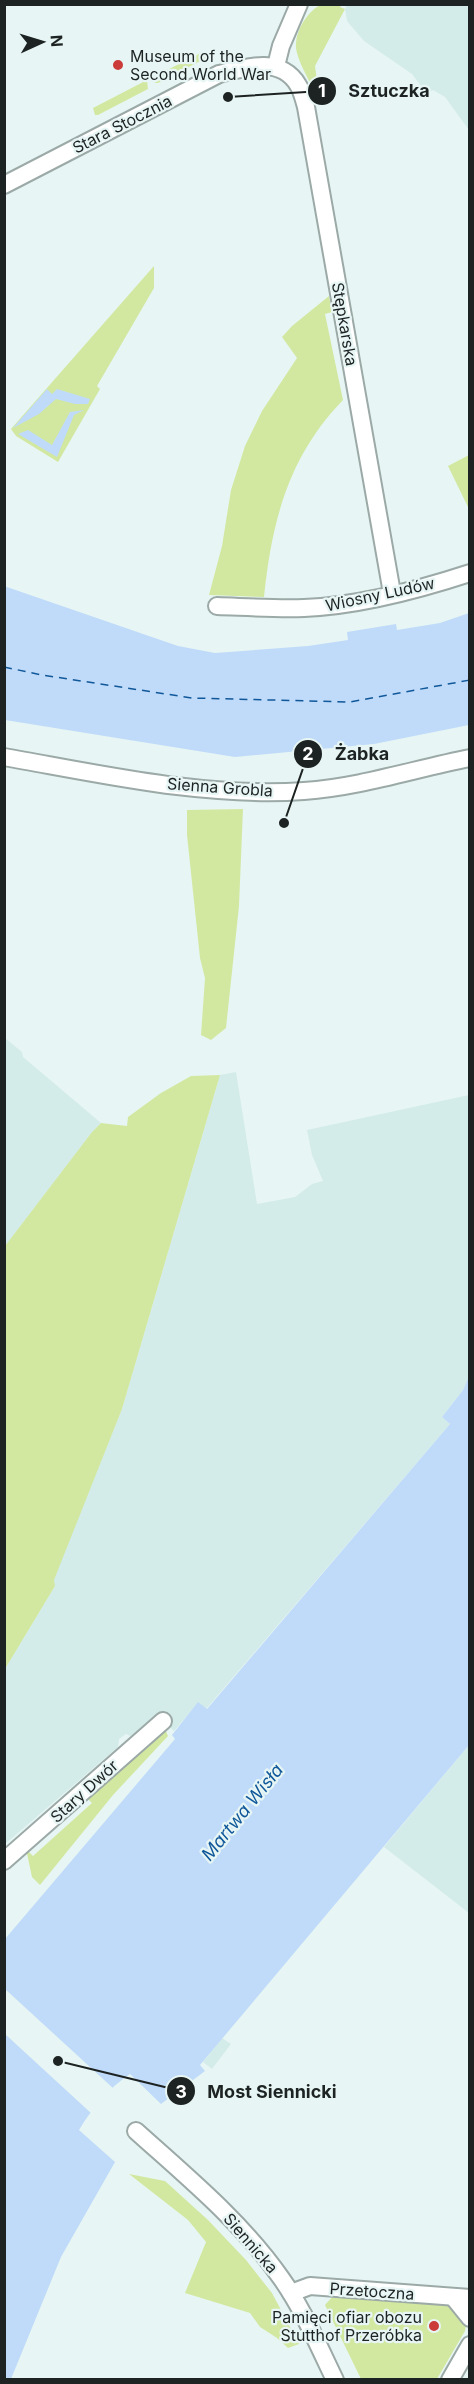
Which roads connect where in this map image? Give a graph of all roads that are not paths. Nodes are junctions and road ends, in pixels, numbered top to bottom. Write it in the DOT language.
graph roads {
  1 [pos="299,4"];
  2 [pos="276,66"];
  3 [pos="4,185"];
  4 [pos="470,573"];
  5 [pos="392,593"];
  6 [pos="217,606"];
  7 [pos="4,757"];
  8 [pos="470,758"];
  9 [pos="163,1721"];
  10 [pos="4,1861"];
  11 [pos="136,2131"];
  12 [pos="291,2293"];
  13 [pos="461,2298"];
  14 [pos="470,2318"];
  15 [pos="470,2345"];
  16 [pos="335,2379"];
  17 [pos="450,2379"];
  1 -- 2 [label="street"];
  2 -- 3 [label="street, Stara Stocznia"];
  2 -- 5 [label="street, Stępkarska"];
  4 -- 5 [label="street, Wiosny Ludów"];
  5 -- 6 [label="street, Wiosny Ludów"];
  7 -- 8 [label="street, Sienna Grobla"];
  9 -- 10 [label="street, Stary Dwór"];
  11 -- 12 [label="street, Siennicka"];
  12 -- 13 [label="street, Przetoczna"];
  12 -- 16 [label="street, Siennicka"];
  13 -- 14 [label="street, Przetoczna"];
  15 -- 17 [label="street"];
}
